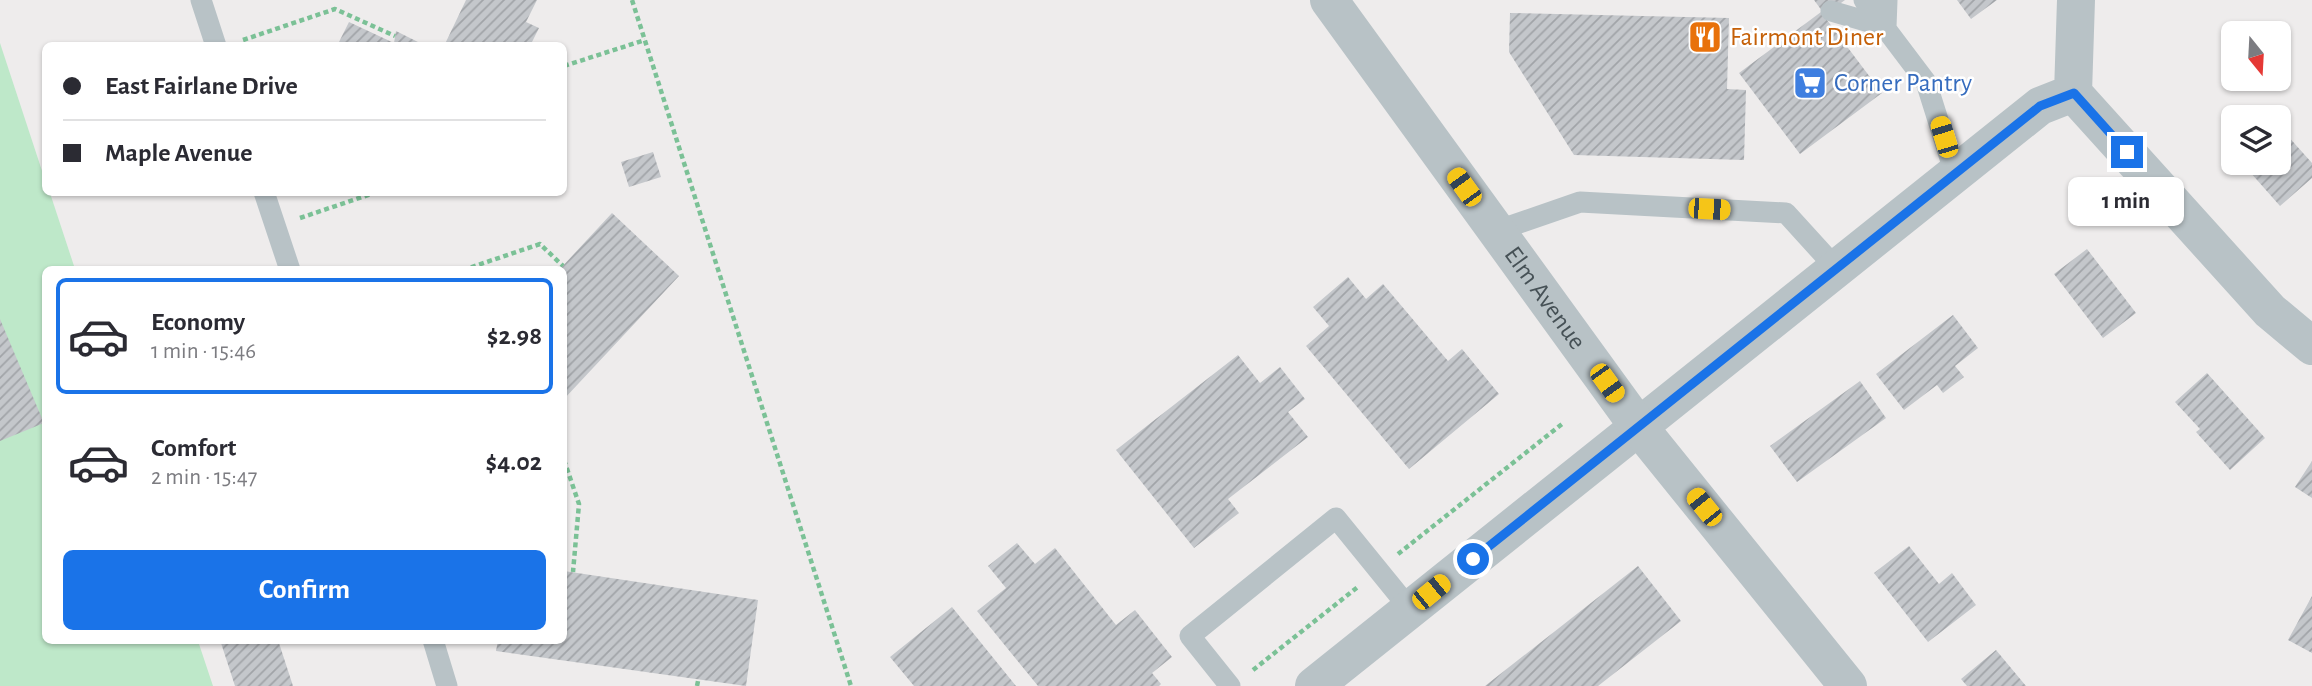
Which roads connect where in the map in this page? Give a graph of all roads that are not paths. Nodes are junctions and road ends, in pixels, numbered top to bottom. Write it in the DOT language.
graph roads {
  1 [pos="201,0"];
  2 [pos="1864,0"];
  3 [pos="1887,0"];
  4 [pos="2076,0"];
  5 [pos="1339,4"];
  6 [pos="1831,11"];
  7 [pos="1886,27"];
  8 [pos="224,42"];
  9 [pos="2074,93"];
  10 [pos="1955,174"];
  11 [pos="265,196"];
  12 [pos="1496,231"];
  13 [pos="289,266"];
  14 [pos="1836,268"];
  15 [pos="2312,346"];
  16 [pos="1638,426"];
  17 [pos="1410,609"];
  18 [pos="434,644"];
  19 [pos="447,686"];
  20 [pos="1230,686"];
  21 [pos="1314,686"];
  22 [pos="1848,686"];
  1 -- 8 [label="lane"];
  2 -- 7 [label="lane"];
  3 -- 7 [label="lane"];
  4 -- 9 [label="street"];
  5 -- 12 [label="street, Elm Avenue"];
  6 -- 7 [label="lane"];
  7 -- 10 [label="lane"];
  9 -- 10 [label="street"];
  9 -- 15 [label="street"];
  10 -- 14 [label="street"];
  11 -- 13 [label="lane"];
  12 -- 14 [label="lane"];
  12 -- 16 [label="street, Elm Avenue"];
  14 -- 16 [label="street"];
  16 -- 17 [label="street"];
  16 -- 22 [label="street, Elm Avenue"];
  17 -- 20 [label="lane"];
  17 -- 21 [label="street"];
  18 -- 19 [label="lane"];
}
